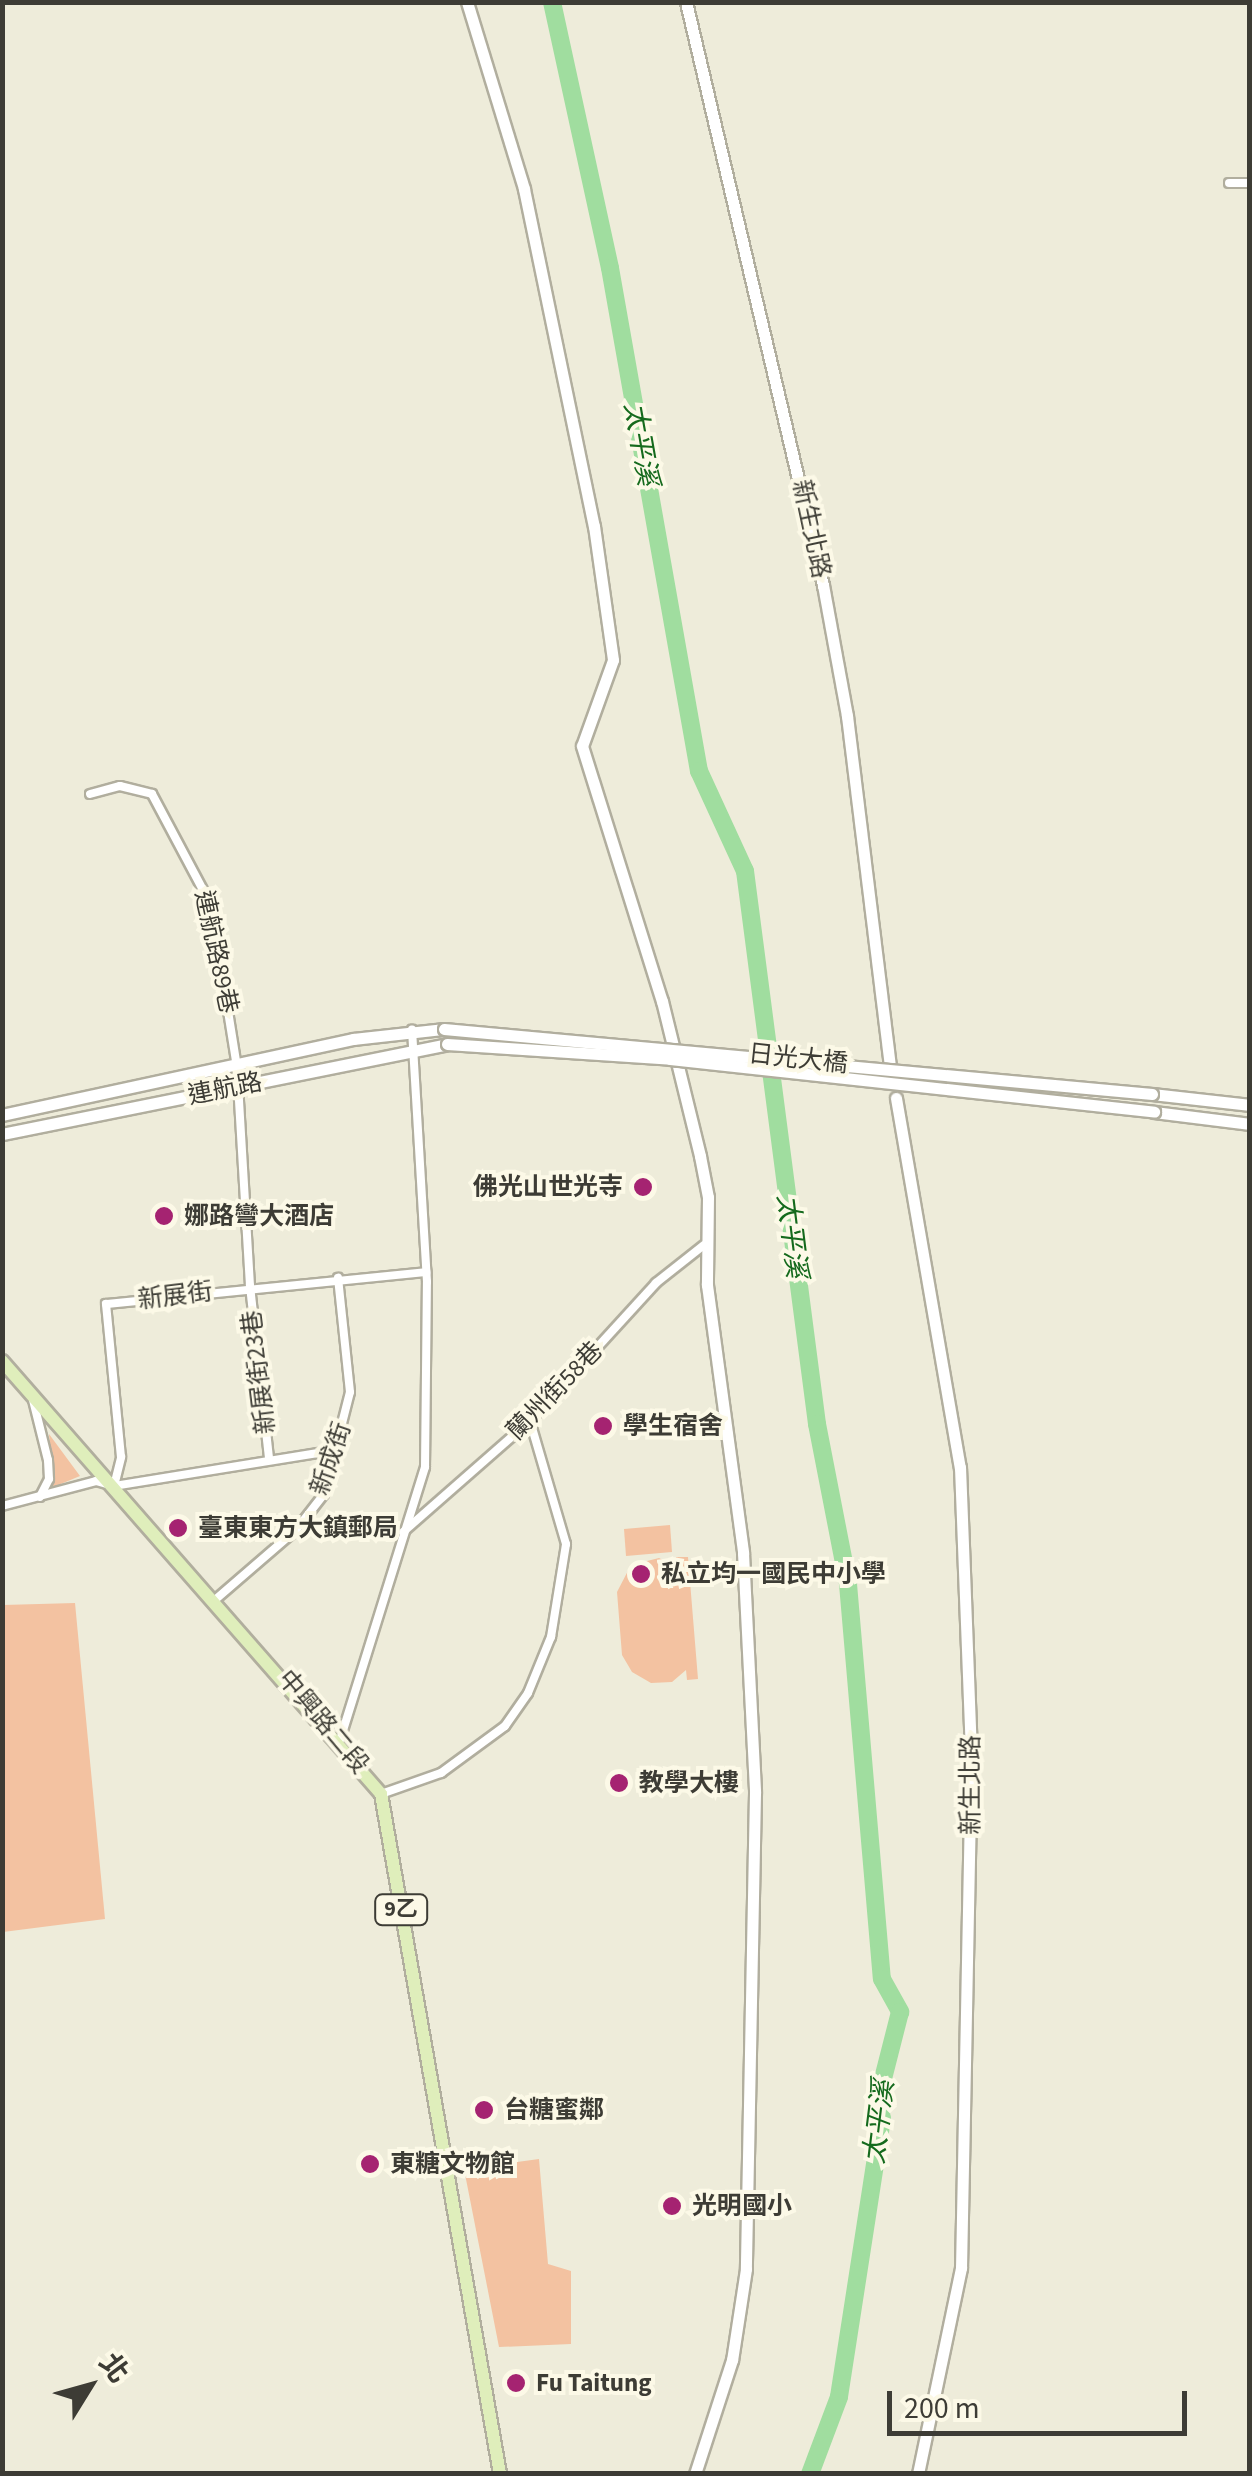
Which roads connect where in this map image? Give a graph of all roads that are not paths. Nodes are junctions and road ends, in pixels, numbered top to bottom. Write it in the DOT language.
graph roads {
  1 [pos="467,2"];
  2 [pos="686,2"];
  3 [pos="1229,183"];
  4 [pos="1250,183"];
  5 [pos="90,794"];
  6 [pos="412,1029"];
  7 [pos="444,1029"];
  8 [pos="448,1044"];
  9 [pos="410,1050"];
  10 [pos="890,1064"];
  11 [pos="237,1067"];
  12 [pos="237,1086"];
  13 [pos="96,1096"];
  14 [pos="896,1098"];
  15 [pos="1250,1105"];
  16 [pos="2,1114"];
  17 [pos="98,1115"];
  18 [pos="1250,1124"];
  19 [pos="2,1134"];
  20 [pos="704,1245"];
  21 [pos="426,1272"];
  22 [pos="338,1278"];
  23 [pos="250,1286"];
  24 [pos="2,1361"];
  25 [pos="31,1396"];
  26 [pos="530,1421"];
  27 [pos="338,1450"];
  28 [pos="269,1458"];
  29 [pos="114,1486"];
  30 [pos="40,1498"];
  31 [pos="2,1506"];
  32 [pos="403,1532"];
  33 [pos="216,1598"];
  34 [pos="340,1740"];
  35 [pos="381,1794"];
  36 [pos="500,2474"];
  37 [pos="695,2474"];
  38 [pos="918,2474"];
  1 -- 20 [label="street"];
  2 -- 10 [label="street, 新生北路"];
  3 -- 4 [label="street"];
  5 -- 11 [label="street, 連航路89巷"];
  6 -- 7 [label="street, 連航路"];
  6 -- 9 [label="street"];
  6 -- 11 [label="street, 連航路"];
  7 -- 15 [label="street, 日光大橋, bridge"];
  8 -- 9 [label="street, 連航路"];
  8 -- 18 [label="street, 日光大橋, bridge"];
  9 -- 12 [label="street, 連航路"];
  9 -- 21 [label="street"];
  11 -- 12 [label="street, 連航路89巷"];
  11 -- 13 [label="street, 連航路"];
  12 -- 17 [label="street, 連航路"];
  12 -- 23 [label="street, 新展街23巷"];
  13 -- 16 [label="street, 連航路"];
  13 -- 17 [label="street"];
  14 -- 38 [label="street, 新生北路"];
  17 -- 19 [label="street, 連航路"];
  20 -- 26 [label="street, 蘭州街58巷"];
  20 -- 37 [label="street"];
  21 -- 22 [label="street, 新展街"];
  21 -- 32 [label="street"];
  22 -- 23 [label="street, 新展街"];
  22 -- 27 [label="street, 新成街"];
  23 -- 28 [label="street, 新展街23巷"];
  23 -- 29 [label="street, 新展街"];
  24 -- 25 [label="main road, 中興路二段 / 9乙"];
  25 -- 29 [label="main road, 中興路二段 / 9乙"];
  25 -- 30 [label="street"];
  26 -- 32 [label="street, 蘭州街58巷"];
  26 -- 35 [label="street"];
  27 -- 28 [label="street"];
  27 -- 33 [label="street, 新成街"];
  28 -- 29 [label="street"];
  29 -- 30 [label="street"];
  29 -- 33 [label="main road, 中興路二段 / 9乙"];
  30 -- 31 [label="street"];
  32 -- 34 [label="street"];
  33 -- 34 [label="main road, 中興路二段 / 9乙"];
  34 -- 35 [label="main road, 中興路二段 / 9乙"];
  35 -- 36 [label="main road, 中興路二段 / 9乙"];
}
